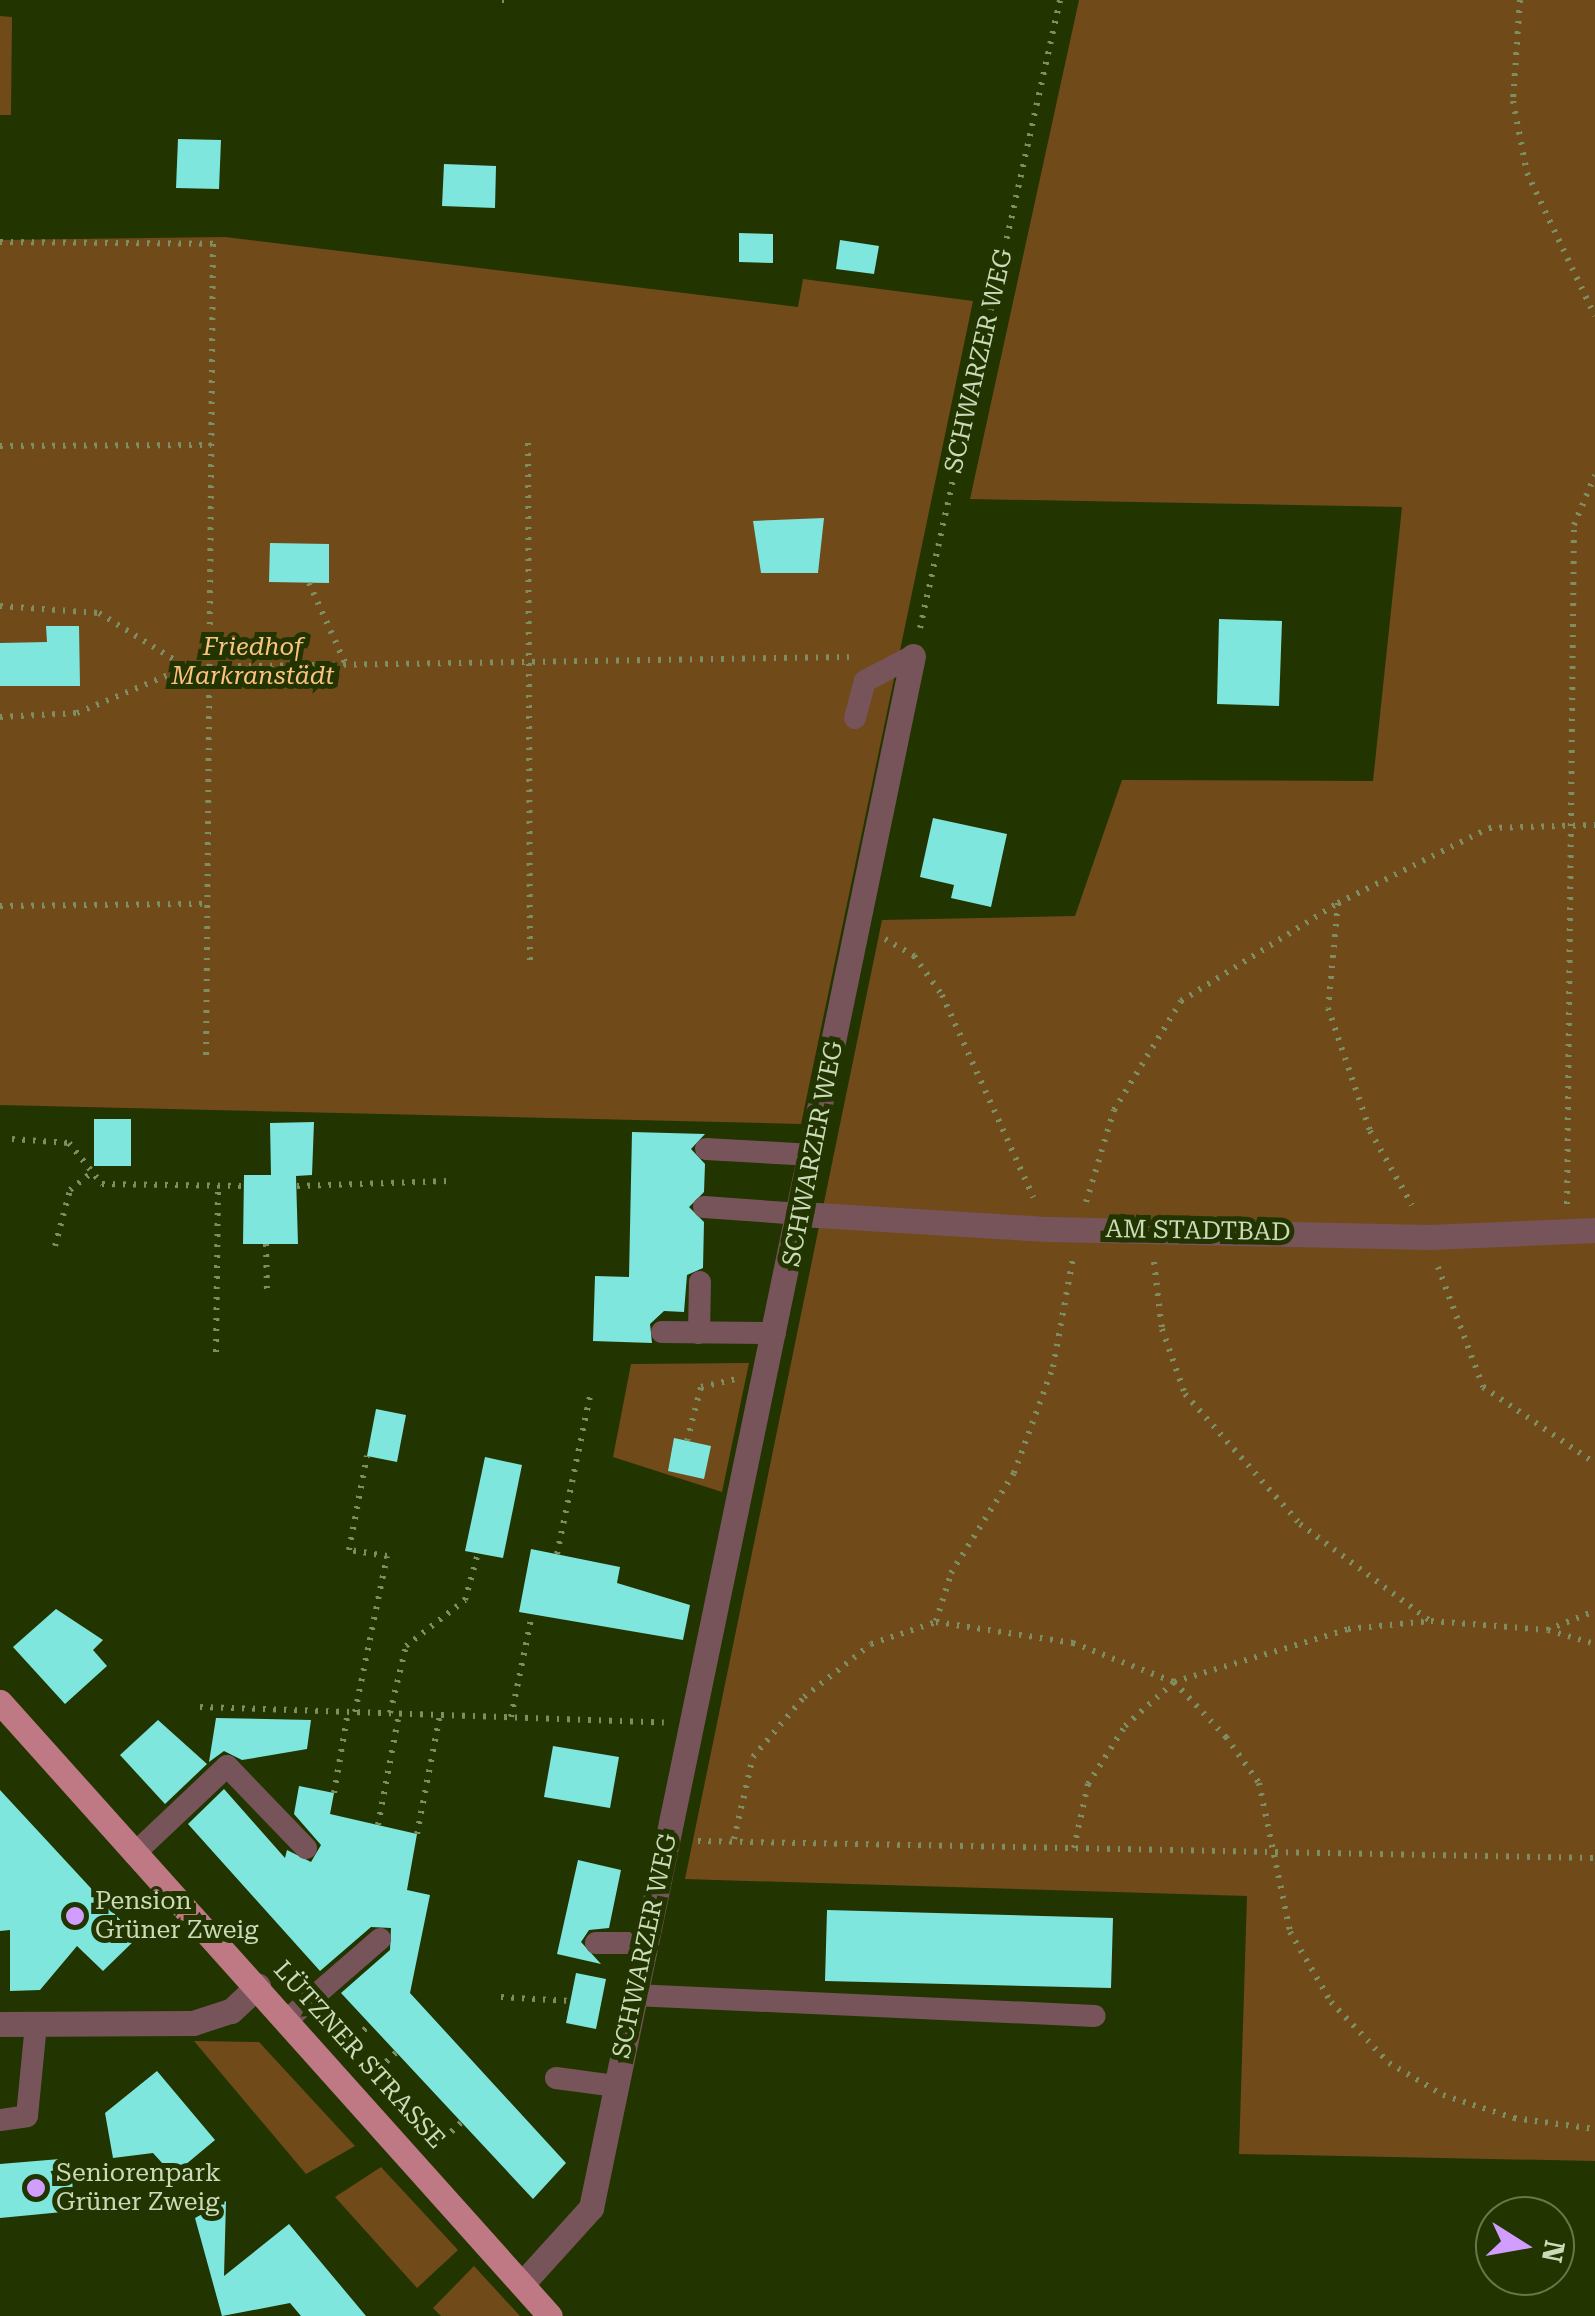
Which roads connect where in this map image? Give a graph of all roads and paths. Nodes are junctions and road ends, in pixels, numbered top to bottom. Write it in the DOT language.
graph roads {
  1 [pos="1060,0"];
  2 [pos="1520,0"];
  3 [pos="0,242"];
  4 [pos="1595,316"];
  5 [pos="528,443"];
  6 [pos="211,445"];
  7 [pos="0,446"];
  8 [pos="1595,475"];
  9 [pos="309,583"];
  10 [pos="0,606"];
  11 [pos="914,656"];
  12 [pos="856,657"];
  13 [pos="529,664"];
  14 [pos="346,665"];
  15 [pos="208,667"];
  16 [pos="186,668"];
  17 [pos="0,718"];
  18 [pos="855,718"];
  19 [pos="1595,825"];
  20 [pos="1567,828"];
  21 [pos="206,904"];
  22 [pos="0,906"];
  23 [pos="859,924"];
  24 [pos="530,962"];
  25 [pos="206,1058"];
  26 [pos="12,1139"];
  27 [pos="706,1150"];
  28 [pos="813,1155"];
  29 [pos="92,1172"];
  30 [pos="449,1180"];
  31 [pos="218,1186"];
  32 [pos="244,1186"];
  33 [pos="297,1186"];
  34 [pos="704,1207"];
  35 [pos="801,1214"];
  36 [pos="1078,1228"];
  37 [pos="1049,1229"];
  38 [pos="1150,1230"];
  39 [pos="1567,1230"];
  40 [pos="1595,1230"];
  41 [pos="266,1244"];
  42 [pos="55,1246"];
  43 [pos="700,1282"];
  44 [pos="267,1293"];
  45 [pos="662,1332"];
  46 [pos="699,1333"];
  47 [pos="776,1333"];
  48 [pos="216,1352"];
  49 [pos="766,1384"];
  50 [pos="590,1396"];
  51 [pos="687,1441"];
  52 [pos="367,1456"];
  53 [pos="478,1554"];
  54 [pos="558,1554"];
  55 [pos="1595,1612"];
  56 [pos="532,1615"];
  57 [pos="1431,1621"];
  58 [pos="936,1622"];
  59 [pos="1547,1630"];
  60 [pos="1595,1644"];
  61 [pos="1174,1682"];
  62 [pos="0,1702"];
  63 [pos="200,1707"];
  64 [pos="352,1712"];
  65 [pos="394,1713"];
  66 [pos="440,1715"];
  67 [pos="511,1717"];
  68 [pos="690,1722"];
  69 [pos="334,1793"];
  70 [pos="378,1825"];
  71 [pos="417,1834"];
  72 [pos="734,1839"];
  73 [pos="666,1842"];
  74 [pos="306,1848"];
  75 [pos="1074,1848"];
  76 [pos="1278,1853"];
  77 [pos="134,1854"];
  78 [pos="1595,1858"];
  79 [pos="380,1939"];
  80 [pos="596,1943"];
  81 [pos="643,1944"];
  82 [pos="258,1986"];
  83 [pos="634,1995"];
  84 [pos="502,1996"];
  85 [pos="570,2001"];
  86 [pos="1096,2016"];
  87 [pos="288,2019"];
  88 [pos="0,2024"];
  89 [pos="36,2024"];
  90 [pos="556,2078"];
  91 [pos="616,2086"];
  92 [pos="0,2120"];
  93 [pos="1595,2129"];
  94 [pos="522,2284"];
  95 [pos="550,2316"];
  1 -- 11 [label="path, SCHWARZER WEG"];
  2 -- 4 [label="path"];
  3 -- 6 [label="path"];
  5 -- 13 [label="path"];
  6 -- 7 [label="path"];
  6 -- 15 [label="path"];
  8 -- 20 [label="path"];
  9 -- 14 [label="path"];
  10 -- 16 [label="path"];
  11 -- 18 [label="lane"];
  11 -- 23 [label="street, SCHWARZER WEG"];
  12 -- 13 [label="path"];
  13 -- 14 [label="path"];
  13 -- 24 [label="path"];
  14 -- 15 [label="path"];
  15 -- 16 [label="path"];
  15 -- 21 [label="path"];
  16 -- 17 [label="path"];
  19 -- 20 [label="path"];
  20 -- 36 [label="path"];
  20 -- 39 [label="path"];
  21 -- 22 [label="path"];
  21 -- 25 [label="path"];
  23 -- 28 [label="street, SCHWARZER WEG"];
  23 -- 37 [label="path"];
  26 -- 29 [label="path"];
  27 -- 28 [label="lane"];
  28 -- 35 [label="street, SCHWARZER WEG"];
  29 -- 31 [label="path"];
  29 -- 42 [label="path"];
  30 -- 33 [label="path"];
  31 -- 32 [label="path"];
  31 -- 48 [label="path"];
  34 -- 35 [label="lane"];
  35 -- 37 [label="street, AM STADTBAD"];
  35 -- 47 [label="street, SCHWARZER WEG"];
  36 -- 37 [label="street, AM STADTBAD"];
  36 -- 38 [label="street, AM STADTBAD"];
  36 -- 58 [label="path"];
  38 -- 39 [label="street, AM STADTBAD"];
  38 -- 57 [label="path"];
  39 -- 40 [label="street, AM STADTBAD"];
  41 -- 44 [label="path"];
  43 -- 46 [label="lane"];
  45 -- 46 [label="lane"];
  46 -- 47 [label="lane"];
  47 -- 49 [label="street, SCHWARZER WEG"];
  49 -- 51 [label="path"];
  49 -- 68 [label="street, SCHWARZER WEG"];
  50 -- 54 [label="path"];
  52 -- 64 [label="path"];
  53 -- 65 [label="path"];
  55 -- 59 [label="path"];
  56 -- 67 [label="path"];
  57 -- 59 [label="path"];
  57 -- 61 [label="path"];
  58 -- 61 [label="path"];
  58 -- 72 [label="path"];
  59 -- 60 [label="path"];
  61 -- 75 [label="path"];
  61 -- 76 [label="path"];
  62 -- 77 [label="main road, LÜTZNER STRASSE"];
  63 -- 64 [label="path"];
  64 -- 65 [label="path"];
  64 -- 69 [label="path"];
  65 -- 66 [label="path"];
  65 -- 70 [label="path"];
  66 -- 67 [label="path"];
  66 -- 71 [label="path"];
  67 -- 68 [label="path"];
  68 -- 73 [label="street, SCHWARZER WEG"];
  72 -- 73 [label="path"];
  72 -- 75 [label="path"];
  73 -- 81 [label="street, SCHWARZER WEG"];
  74 -- 77 [label="lane"];
  75 -- 76 [label="path"];
  76 -- 78 [label="path"];
  76 -- 93 [label="path"];
  77 -- 82 [label="main road, LÜTZNER STRASSE"];
  79 -- 87 [label="lane"];
  80 -- 81 [label="lane"];
  81 -- 83 [label="street, SCHWARZER WEG"];
  82 -- 87 [label="main road, LÜTZNER STRASSE"];
  82 -- 89 [label="street"];
  83 -- 86 [label="lane"];
  83 -- 91 [label="street, SCHWARZER WEG"];
  84 -- 85 [label="path"];
  87 -- 94 [label="main road, LÜTZNER STRASSE"];
  88 -- 89 [label="street"];
  89 -- 92 [label="lane"];
  90 -- 91 [label="lane"];
  91 -- 94 [label="street, SCHWARZER WEG"];
  94 -- 95 [label="main road, LÜTZNER STRASSE"];
}
